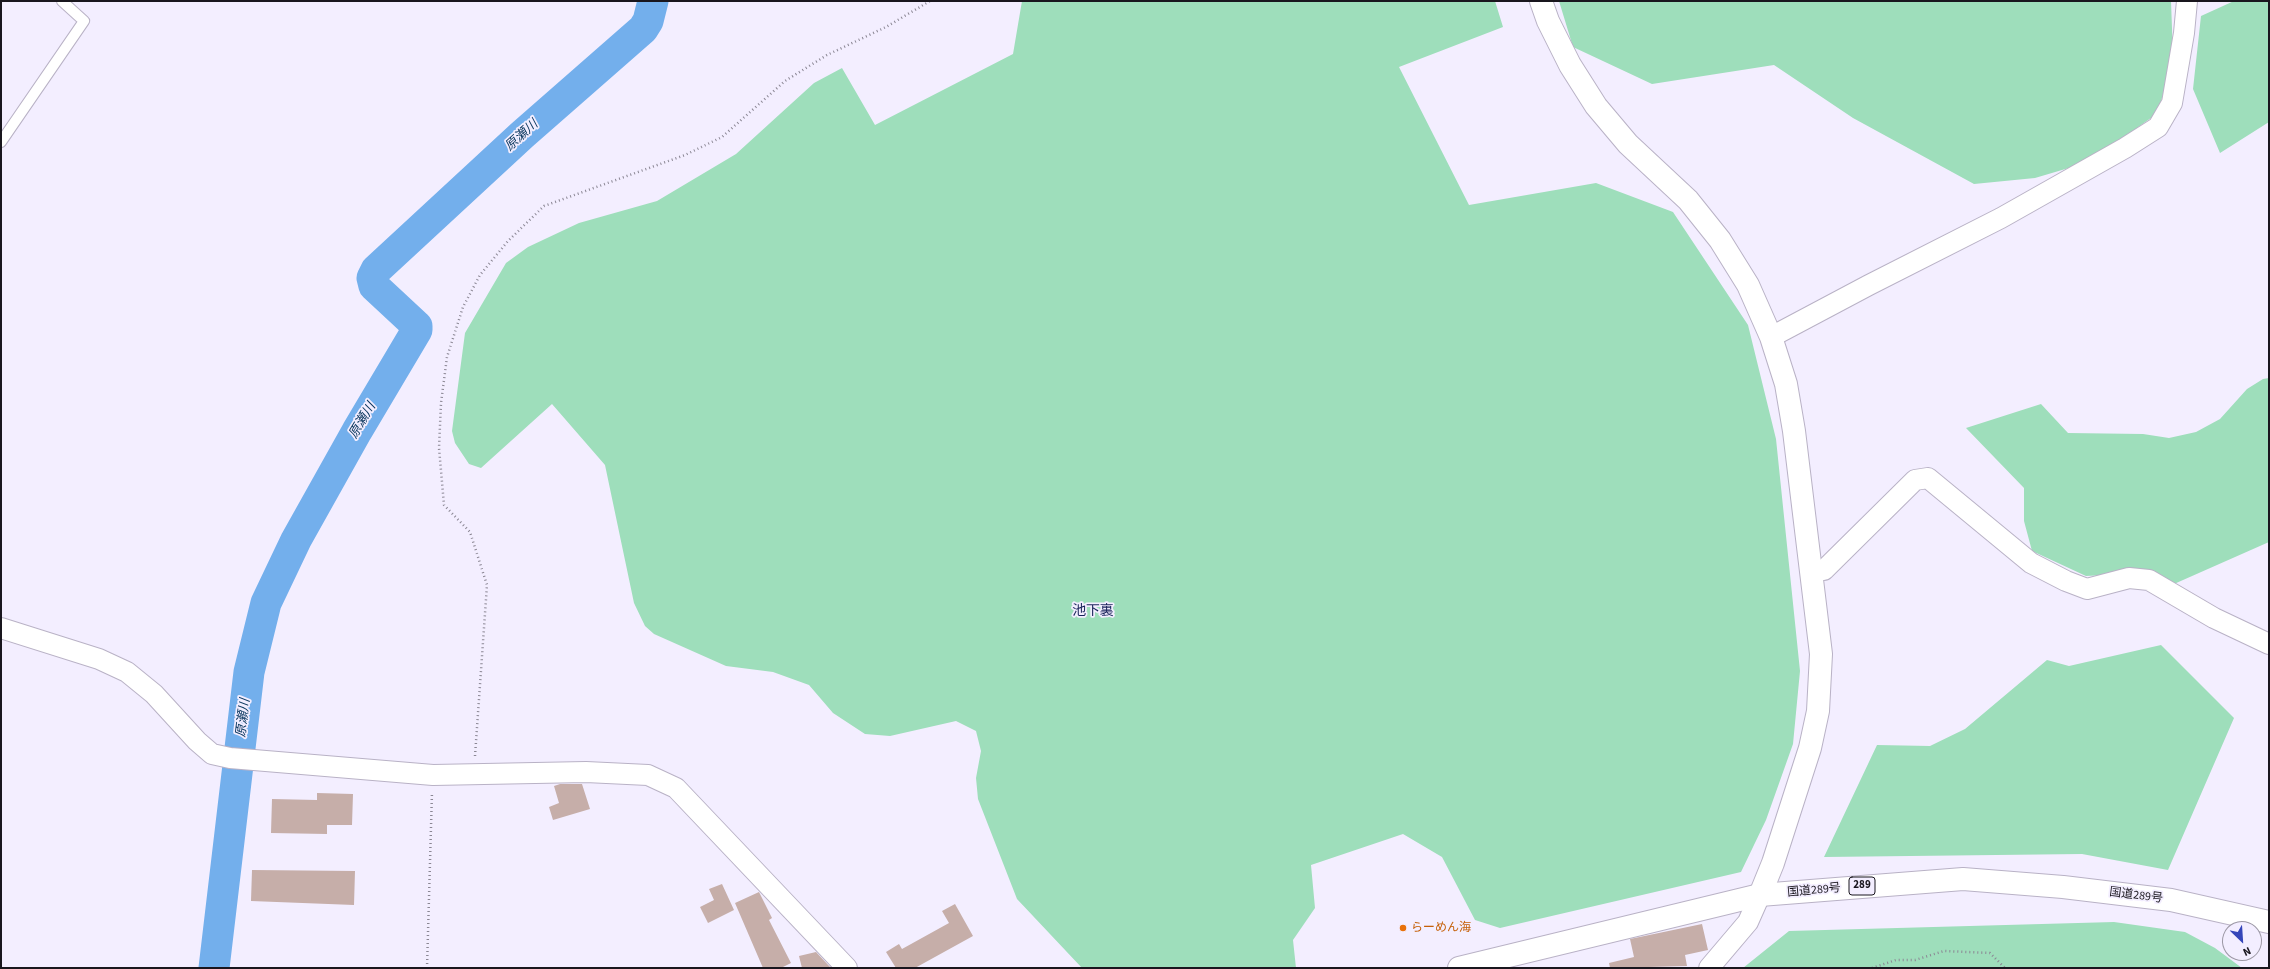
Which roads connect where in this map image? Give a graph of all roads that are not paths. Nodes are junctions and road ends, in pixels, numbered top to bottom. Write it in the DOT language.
graph roads {
  1 [pos="62,1"];
  2 [pos="1541,1"];
  3 [pos="2186,1"];
  4 [pos="1,142"];
  5 [pos="1771,337"];
  6 [pos="1811,570"];
  7 [pos="1,628"];
  8 [pos="2269,644"];
  9 [pos="1760,895"];
  10 [pos="2269,922"];
  11 [pos="847,968"];
  12 [pos="1459,968"];
  13 [pos="1709,968"];
  1 -- 4 [label="lane"];
  2 -- 5 [label="main road"];
  3 -- 5 [label="street"];
  5 -- 6 [label="main road"];
  6 -- 8 [label="street"];
  6 -- 9 [label="main road"];
  7 -- 11 [label="street"];
  9 -- 10 [label="main road, 国道289号 / 289"];
  9 -- 12 [label="main road, 国道289号 / 289"];
  9 -- 13 [label="street"];
}
